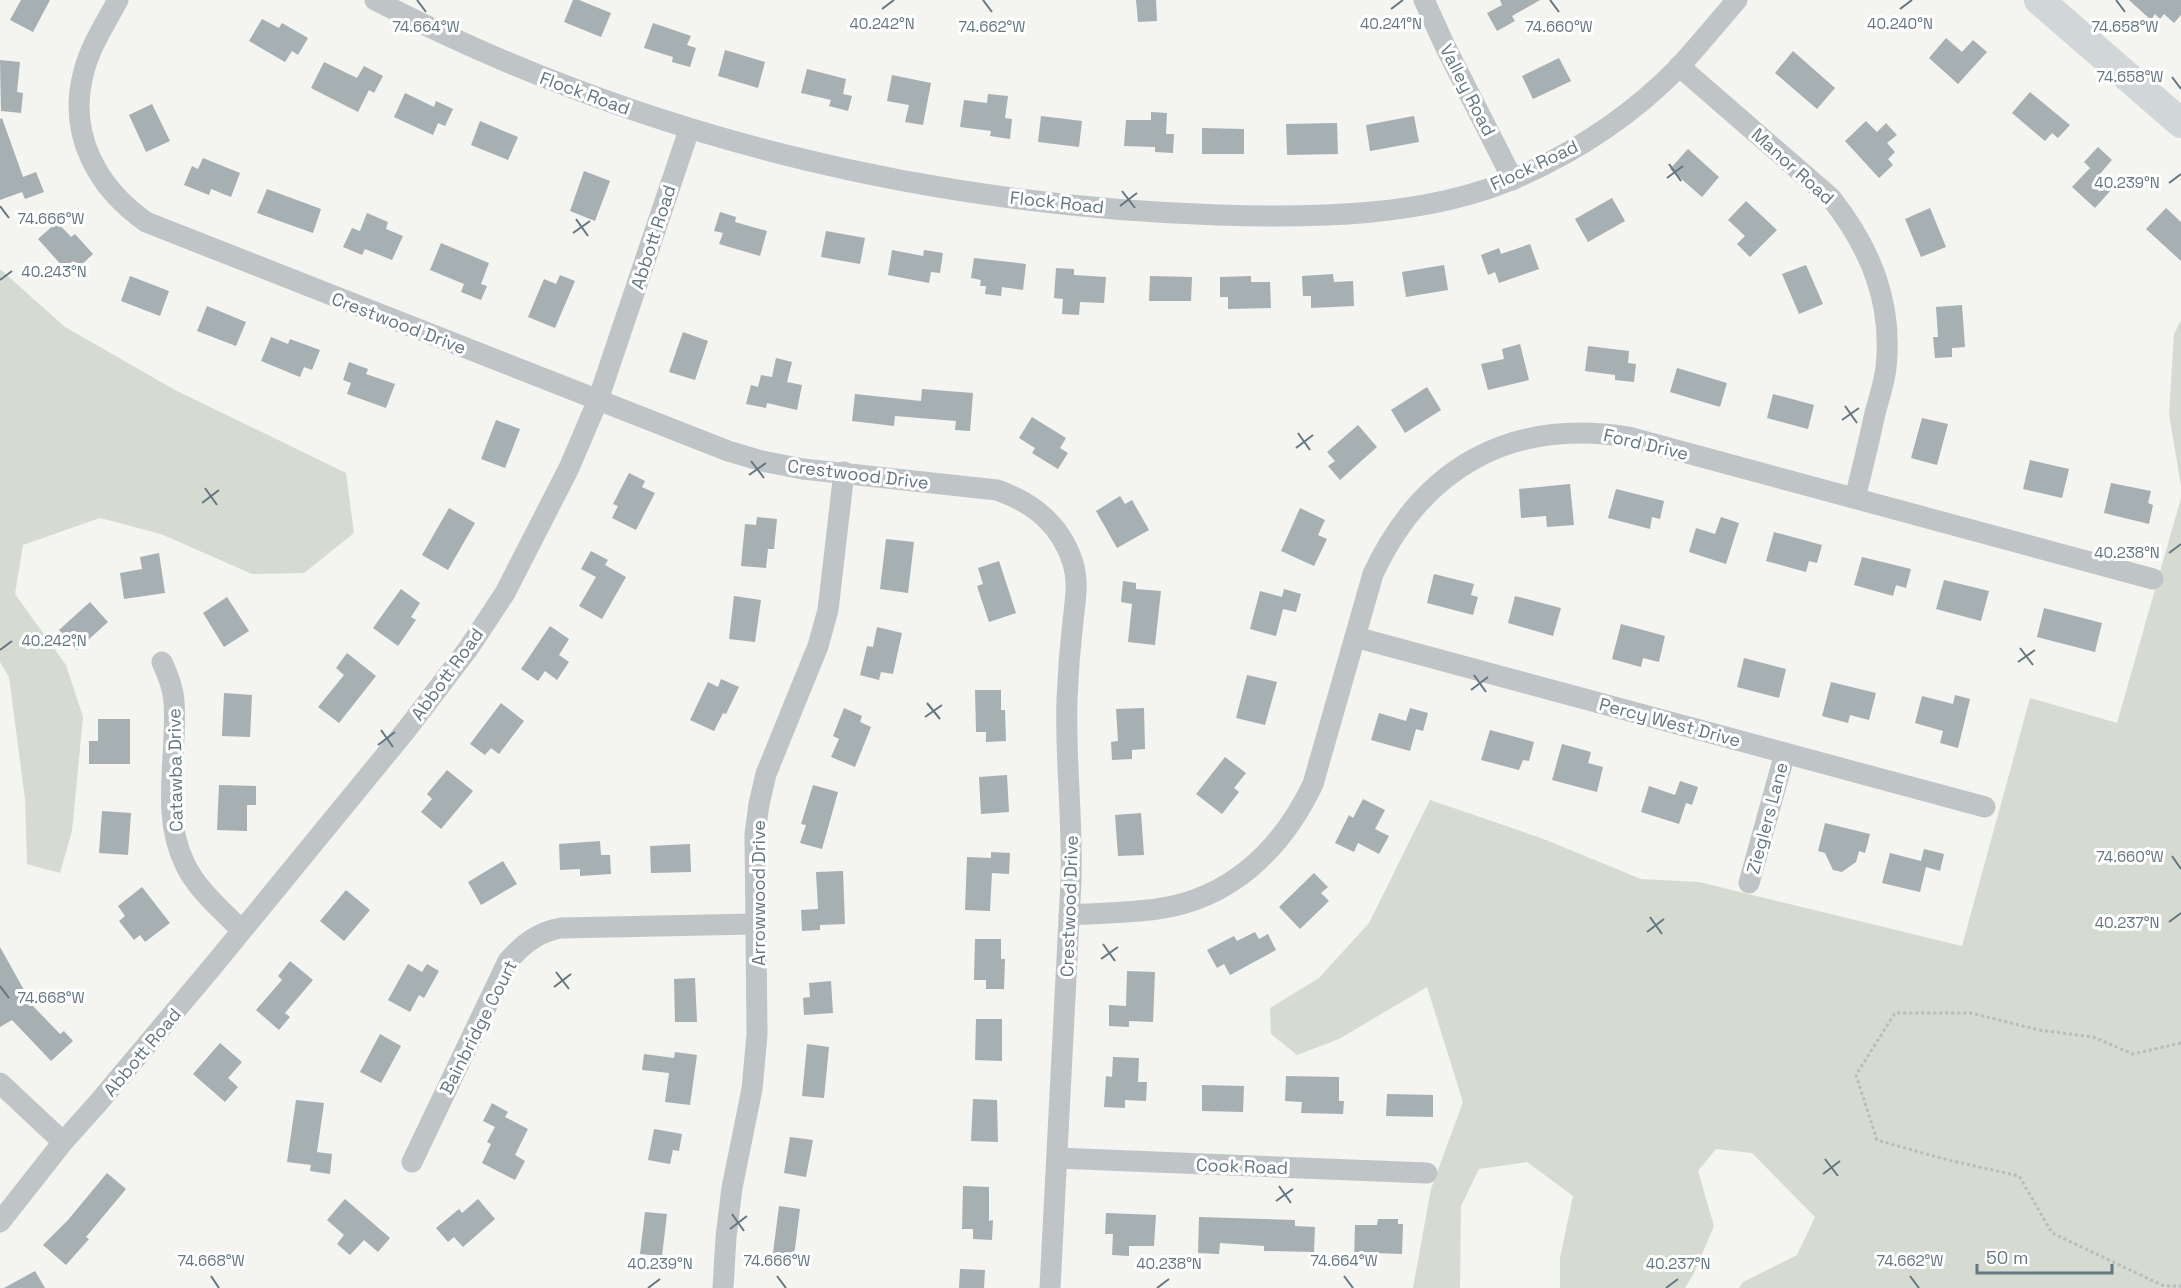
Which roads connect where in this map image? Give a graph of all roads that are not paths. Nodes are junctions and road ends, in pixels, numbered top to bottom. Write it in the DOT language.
graph roads {
  1 [pos="118,0"];
  2 [pos="375,0"];
  3 [pos="1424,0"];
  4 [pos="1737,0"];
  5 [pos="2039,0"];
  6 [pos="1679,66"];
  7 [pos="2181,123"];
  8 [pos="689,130"];
  9 [pos="1513,180"];
  10 [pos="598,400"];
  11 [pos="844,472"];
  12 [pos="1855,498"];
  13 [pos="2153,579"];
  14 [pos="1355,637"];
  15 [pos="162,662"];
  16 [pos="1785,753"];
  17 [pos="1985,807"];
  18 [pos="1749,883"];
  19 [pos="1069,915"];
  20 [pos="755,924"];
  21 [pos="241,930"];
  22 [pos="0,1083"];
  23 [pos="63,1142"];
  24 [pos="1057,1158"];
  25 [pos="412,1162"];
  26 [pos="1427,1173"];
  27 [pos="0,1222"];
  28 [pos="723,1288"];
  29 [pos="1050,1288"];
  1 -- 10 [label="street, Crestwood Drive"];
  2 -- 8 [label="street, Flock Road"];
  3 -- 9 [label="street, Valley Road"];
  4 -- 6 [label="street, Flock Road"];
  5 -- 7 [label="street"];
  6 -- 9 [label="street, Flock Road"];
  6 -- 12 [label="street, Manor Road"];
  8 -- 9 [label="street, Flock Road"];
  8 -- 10 [label="street, Abbott Road"];
  10 -- 11 [label="street, Crestwood Drive"];
  10 -- 21 [label="street, Abbott Road"];
  11 -- 19 [label="street, Crestwood Drive"];
  11 -- 20 [label="street, Arrowwood Drive"];
  12 -- 13 [label="street, Ford Drive"];
  12 -- 14 [label="street, Ford Drive"];
  14 -- 16 [label="street, Percy West Drive"];
  14 -- 19 [label="street, Ford Drive"];
  15 -- 21 [label="street, Catawba Drive"];
  16 -- 17 [label="street, Percy West Drive"];
  16 -- 18 [label="street, Zieglers Lane"];
  19 -- 24 [label="street, Crestwood Drive"];
  20 -- 25 [label="street, Bainbridge Court"];
  20 -- 28 [label="street, Arrowwood Drive"];
  21 -- 23 [label="street, Abbott Road"];
  22 -- 23 [label="street"];
  23 -- 27 [label="street, Abbott Road"];
  24 -- 26 [label="street, Cook Road"];
  24 -- 29 [label="street, Crestwood Drive"];
}
